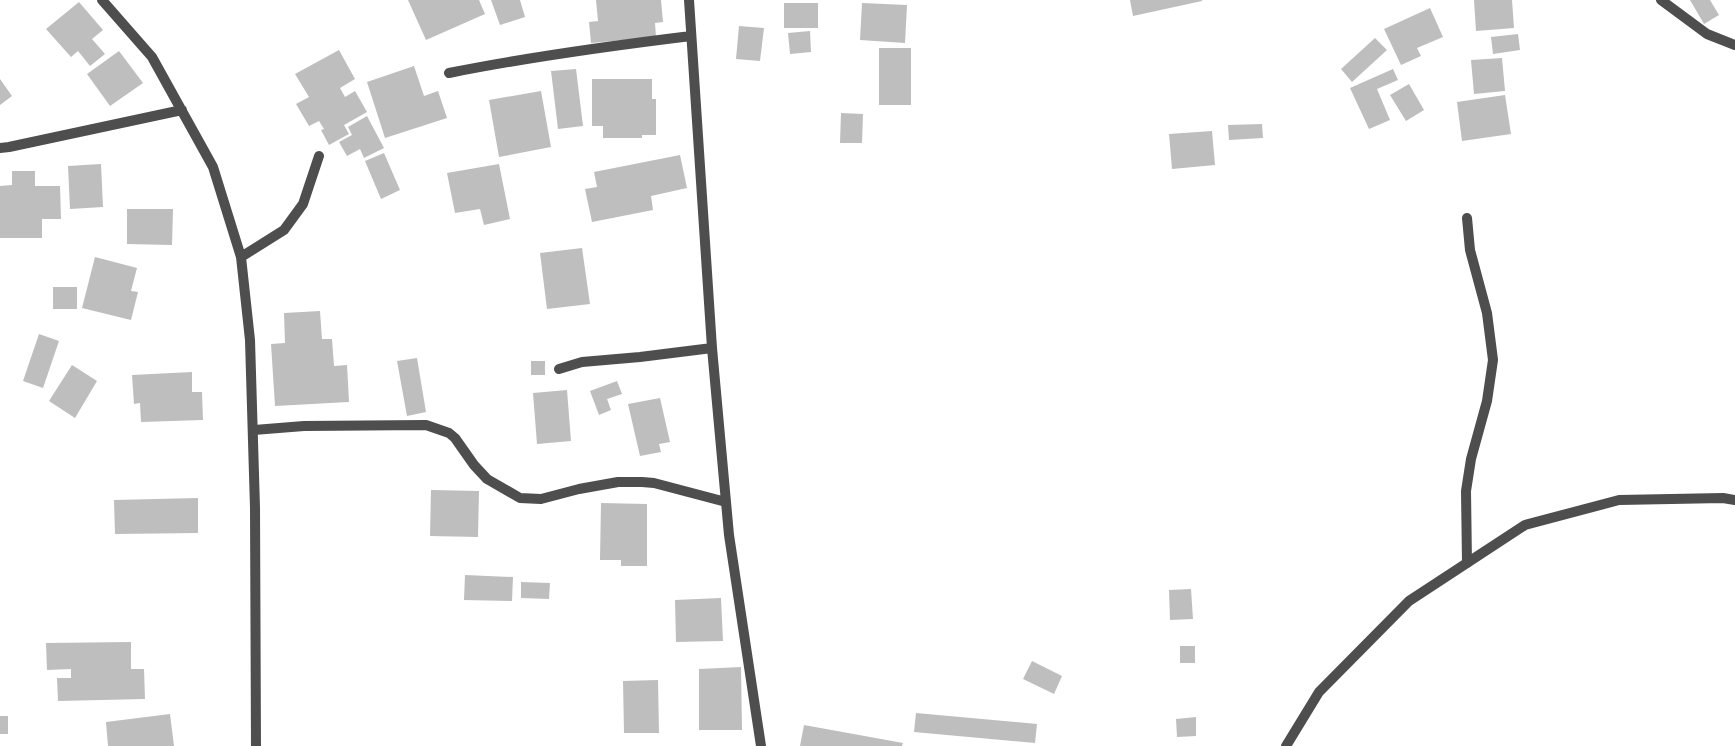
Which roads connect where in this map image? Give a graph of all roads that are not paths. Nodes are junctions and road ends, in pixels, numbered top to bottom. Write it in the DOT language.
graph roads {
  1 [pos="102,0"];
  2 [pos="689,0"];
  3 [pos="1662,0"];
  4 [pos="691,36"];
  5 [pos="1735,45"];
  6 [pos="449,73"];
  7 [pos="182,110"];
  8 [pos="0,148"];
  9 [pos="320,156"];
  10 [pos="1467,218"];
  11 [pos="241,257"];
  12 [pos="712,348"];
  13 [pos="559,369"];
  14 [pos="252,430"];
  15 [pos="1735,500"];
  16 [pos="726,502"];
  17 [pos="1467,563"];
  18 [pos="256,746"];
  19 [pos="761,746"];
  20 [pos="1286,746"];
  1 -- 7 [label="street"];
  2 -- 4 [label="street"];
  3 -- 5 [label="street"];
  4 -- 6 [label="street"];
  4 -- 12 [label="street"];
  7 -- 8 [label="street"];
  7 -- 11 [label="street"];
  9 -- 11 [label="street"];
  10 -- 17 [label="street"];
  11 -- 14 [label="street"];
  12 -- 13 [label="street"];
  12 -- 16 [label="street"];
  14 -- 16 [label="street"];
  14 -- 18 [label="street"];
  15 -- 17 [label="street"];
  16 -- 19 [label="street"];
  17 -- 20 [label="street"];
}
